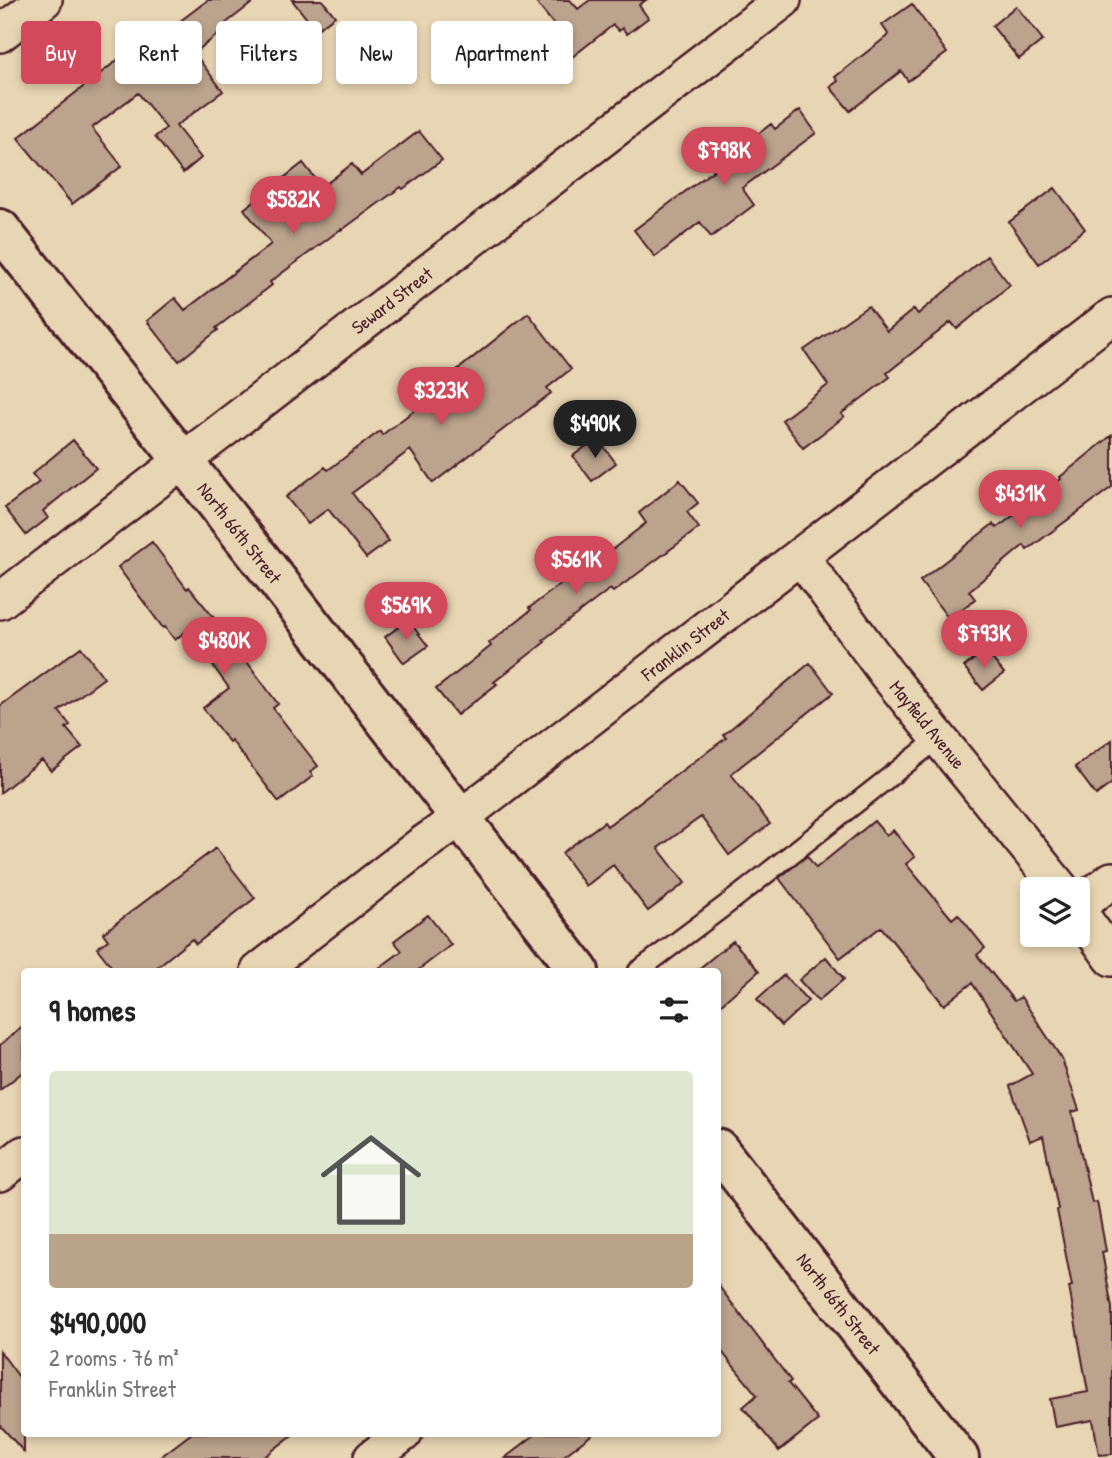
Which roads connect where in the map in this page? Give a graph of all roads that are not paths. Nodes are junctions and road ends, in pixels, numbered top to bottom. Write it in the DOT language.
graph roads {
  1 [pos="44,0"];
  2 [pos="783,0"];
  3 [pos="0,34"];
  4 [pos="0,229"];
  5 [pos="1112,316"];
  6 [pos="183,463"];
  7 [pos="801,557"];
  8 [pos="0,601"];
  9 [pos="939,738"];
  10 [pos="460,818"];
  11 [pos="1050,877"];
  12 [pos="1112,880"];
  13 [pos="1090,898"];
  14 [pos="1090,926"];
  15 [pos="1112,958"];
  16 [pos="263,968"];
  17 [pos="577,968"];
  18 [pos="642,968"];
  19 [pos="21,1156"];
  20 [pos="724,1171"];
  21 [pos="0,1173"];
  22 [pos="399,1437"];
  23 [pos="372,1458"];
  24 [pos="959,1458"];
  1 -- 3 [label="street"];
  2 -- 6 [label="street, Seward Street"];
  4 -- 6 [label="street, North 66th Street"];
  5 -- 7 [label="street, Franklin Street"];
  6 -- 8 [label="street, Seward Street"];
  6 -- 10 [label="street, North 66th Street"];
  7 -- 9 [label="street, Mayfield Avenue"];
  7 -- 10 [label="street, Franklin Street"];
  9 -- 11 [label="street, Mayfield Avenue"];
  9 -- 18 [label="lane"];
  10 -- 16 [label="street, Franklin Street"];
  10 -- 17 [label="street, North 66th Street"];
  12 -- 13 [label="street"];
  14 -- 15 [label="street"];
  19 -- 21 [label="street"];
  20 -- 24 [label="street, North 66th Street"];
  22 -- 23 [label="street"];
}
